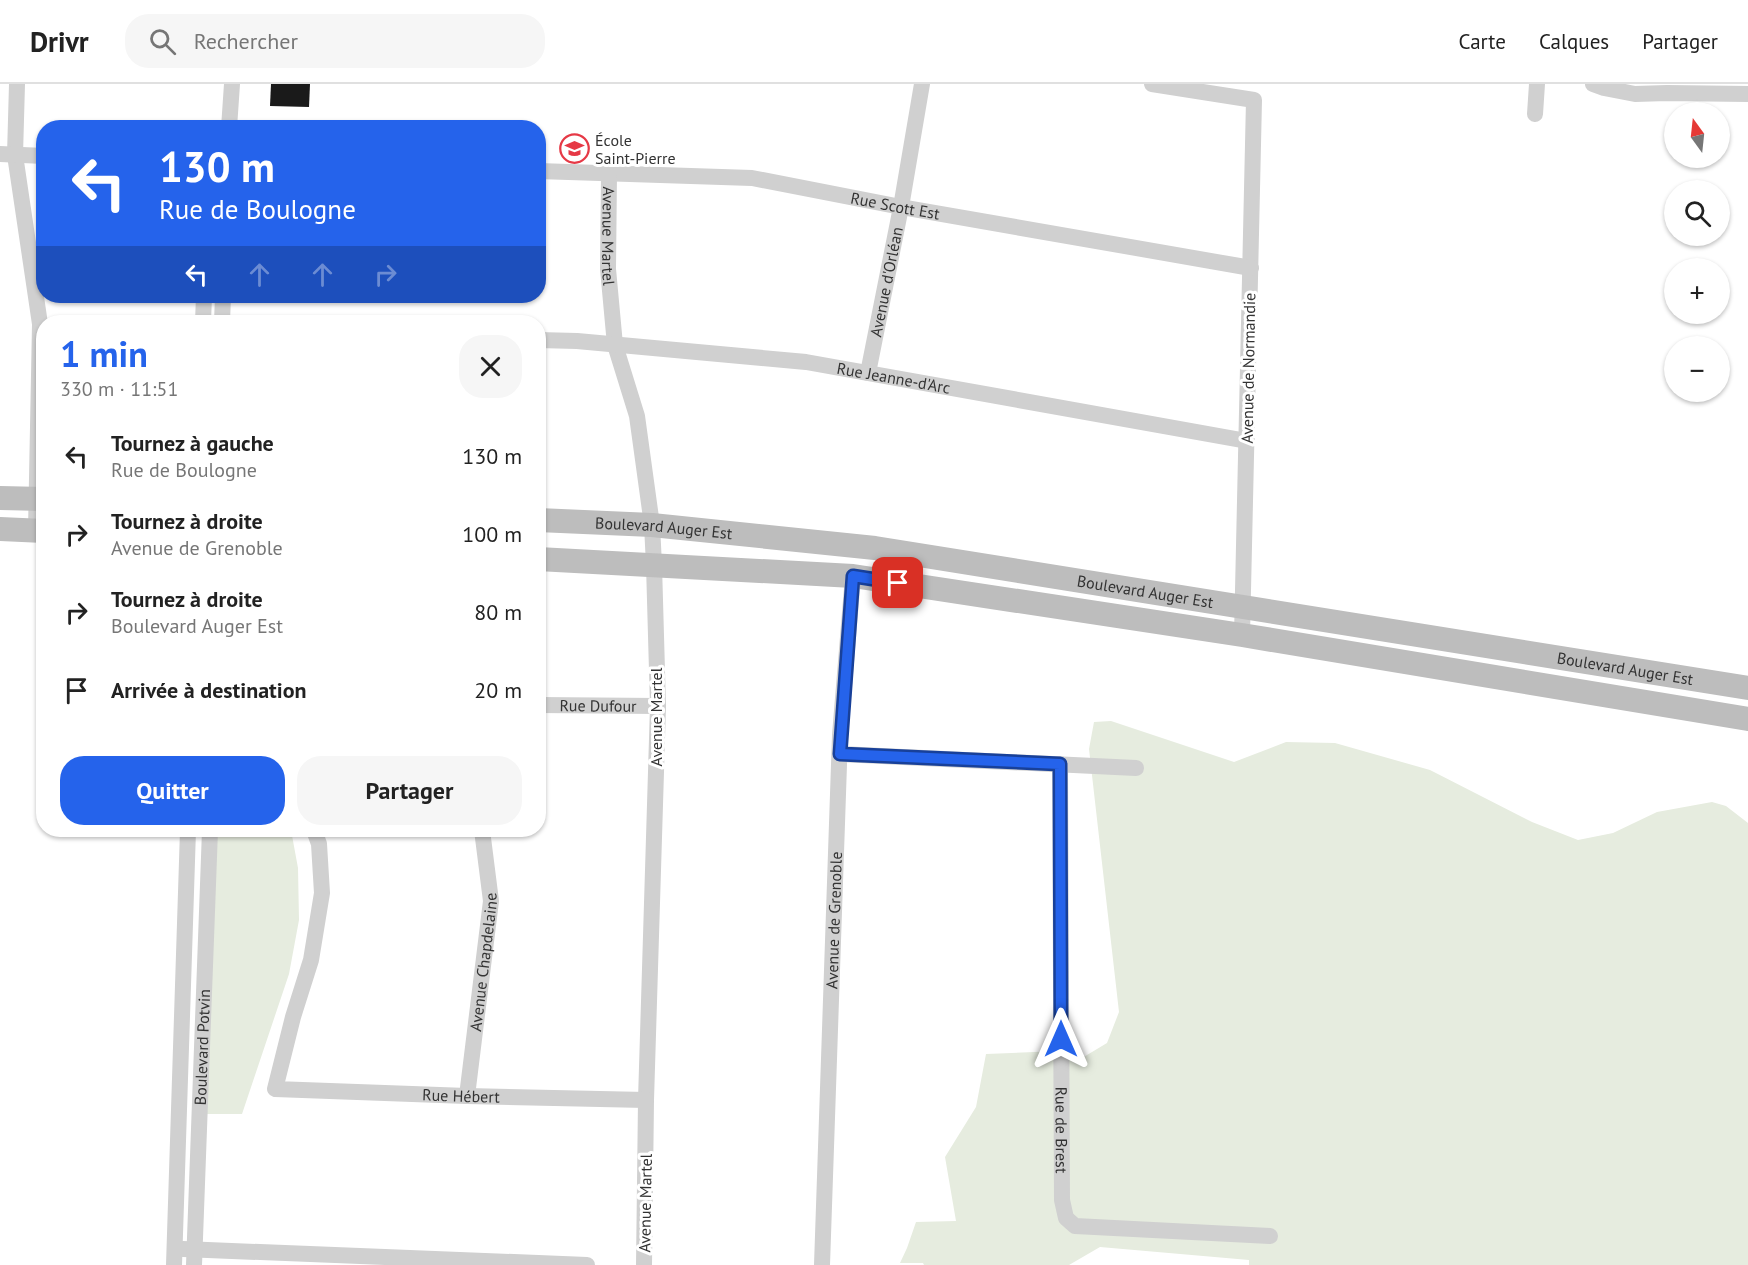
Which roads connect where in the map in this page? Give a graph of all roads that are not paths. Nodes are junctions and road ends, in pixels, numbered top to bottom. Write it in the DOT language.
graph roads {
  1 [pos="17,84"];
  2 [pos="232,84"];
  3 [pos="922,84"];
  4 [pos="1152,84"];
  5 [pos="1537,84"];
  6 [pos="1593,84"];
  7 [pos="1748,94"];
  8 [pos="1534,114"];
  9 [pos="230,120"];
  10 [pos="7,155"];
  11 [pos="36,156"];
  12 [pos="546,171"];
  13 [pos="609,174"];
  14 [pos="901,207"];
  15 [pos="1251,268"];
  16 [pos="38,315"];
  17 [pos="546,340"];
  18 [pos="615,345"];
  19 [pos="868,373"];
  20 [pos="1247,441"];
  21 [pos="0,498"];
  22 [pos="36,499"];
  23 [pos="546,520"];
  24 [pos="652,525"];
  25 [pos="0,529"];
  26 [pos="36,530"];
  27 [pos="546,559"];
  28 [pos="654,565"];
  29 [pos="853,576"];
  30 [pos="1244,606"];
  31 [pos="1242,635"];
  32 [pos="1748,688"];
  33 [pos="546,705"];
  34 [pos="658,706"];
  35 [pos="1748,719"];
  36 [pos="840,754"];
  37 [pos="1060,764"];
  38 [pos="1136,768"];
  39 [pos="188,837"];
  40 [pos="210,837"];
  41 [pos="316,837"];
  42 [pos="483,837"];
  43 [pos="186,900"];
  44 [pos="207,901"];
  45 [pos="182,1047"];
  46 [pos="202,1048"];
  47 [pos="467,1096"];
  48 [pos="646,1100"];
  49 [pos="1270,1236"];
  50 [pos="174,1257"];
  51 [pos="194,1257"];
  52 [pos="587,1265"];
  53 [pos="644,1265"];
  54 [pos="822,1265"];
  1 -- 10 [label="street"];
  2 -- 9 [label="street"];
  3 -- 14 [label="street, Avenue d'Orléan"];
  4 -- 15 [label="street, Avenue de Normandie"];
  5 -- 8 [label="street"];
  6 -- 7 [label="street"];
  10 -- 11 [label="street"];
  10 -- 16 [label="street"];
  12 -- 13 [label="street, Rue Scott Est"];
  13 -- 14 [label="street, Rue Scott Est"];
  13 -- 18 [label="street, Avenue Martel"];
  14 -- 15 [label="street, Rue Scott Est"];
  14 -- 19 [label="street, Avenue d'Orléan"];
  15 -- 20 [label="street, Avenue de Normandie"];
  17 -- 18 [label="street, Rue Jeanne-d'Arc"];
  18 -- 19 [label="street, Rue Jeanne-d'Arc"];
  18 -- 24 [label="street, Avenue Martel"];
  19 -- 20 [label="street, Rue Jeanne-d'Arc"];
  20 -- 30 [label="street, Avenue de Normandie"];
  21 -- 22 [label="main road"];
  23 -- 24 [label="main road, Boulevard Auger Est"];
  24 -- 28 [label="street, Avenue Martel"];
  24 -- 30 [label="main road, Boulevard Auger Est"];
  25 -- 26 [label="main road"];
  27 -- 28 [label="main road, Boulevard Auger Est"];
  28 -- 29 [label="main road, Boulevard Auger Est"];
  28 -- 34 [label="street, Avenue Martel"];
  29 -- 31 [label="main road, Boulevard Auger Est"];
  29 -- 36 [label="street, Avenue de Grenoble"];
  30 -- 31 [label="street, Avenue de Normandie"];
  30 -- 32 [label="main road, Boulevard Auger Est"];
  31 -- 35 [label="main road, Boulevard Auger Est"];
  33 -- 34 [label="street, Rue Dufour"];
  34 -- 48 [label="street, Avenue Martel"];
  36 -- 37 [label="street"];
  36 -- 54 [label="street, Avenue de Grenoble"];
  37 -- 38 [label="street"];
  37 -- 49 [label="street, Rue de Brest"];
  39 -- 43 [label="street, Boulevard Potvin"];
  40 -- 44 [label="street, Boulevard Potvin"];
  41 -- 47 [label="street, Rue Hébert"];
  42 -- 47 [label="street, Avenue Chapdelaine"];
  43 -- 44 [label="street"];
  43 -- 45 [label="street, Boulevard Potvin"];
  44 -- 46 [label="street, Boulevard Potvin"];
  45 -- 46 [label="street"];
  45 -- 50 [label="street, Boulevard Potvin"];
  46 -- 51 [label="street, Boulevard Potvin"];
  47 -- 48 [label="street, Rue Hébert"];
  48 -- 53 [label="street, Avenue Martel"];
  50 -- 51 [label="street"];
  51 -- 52 [label="street"];
}
